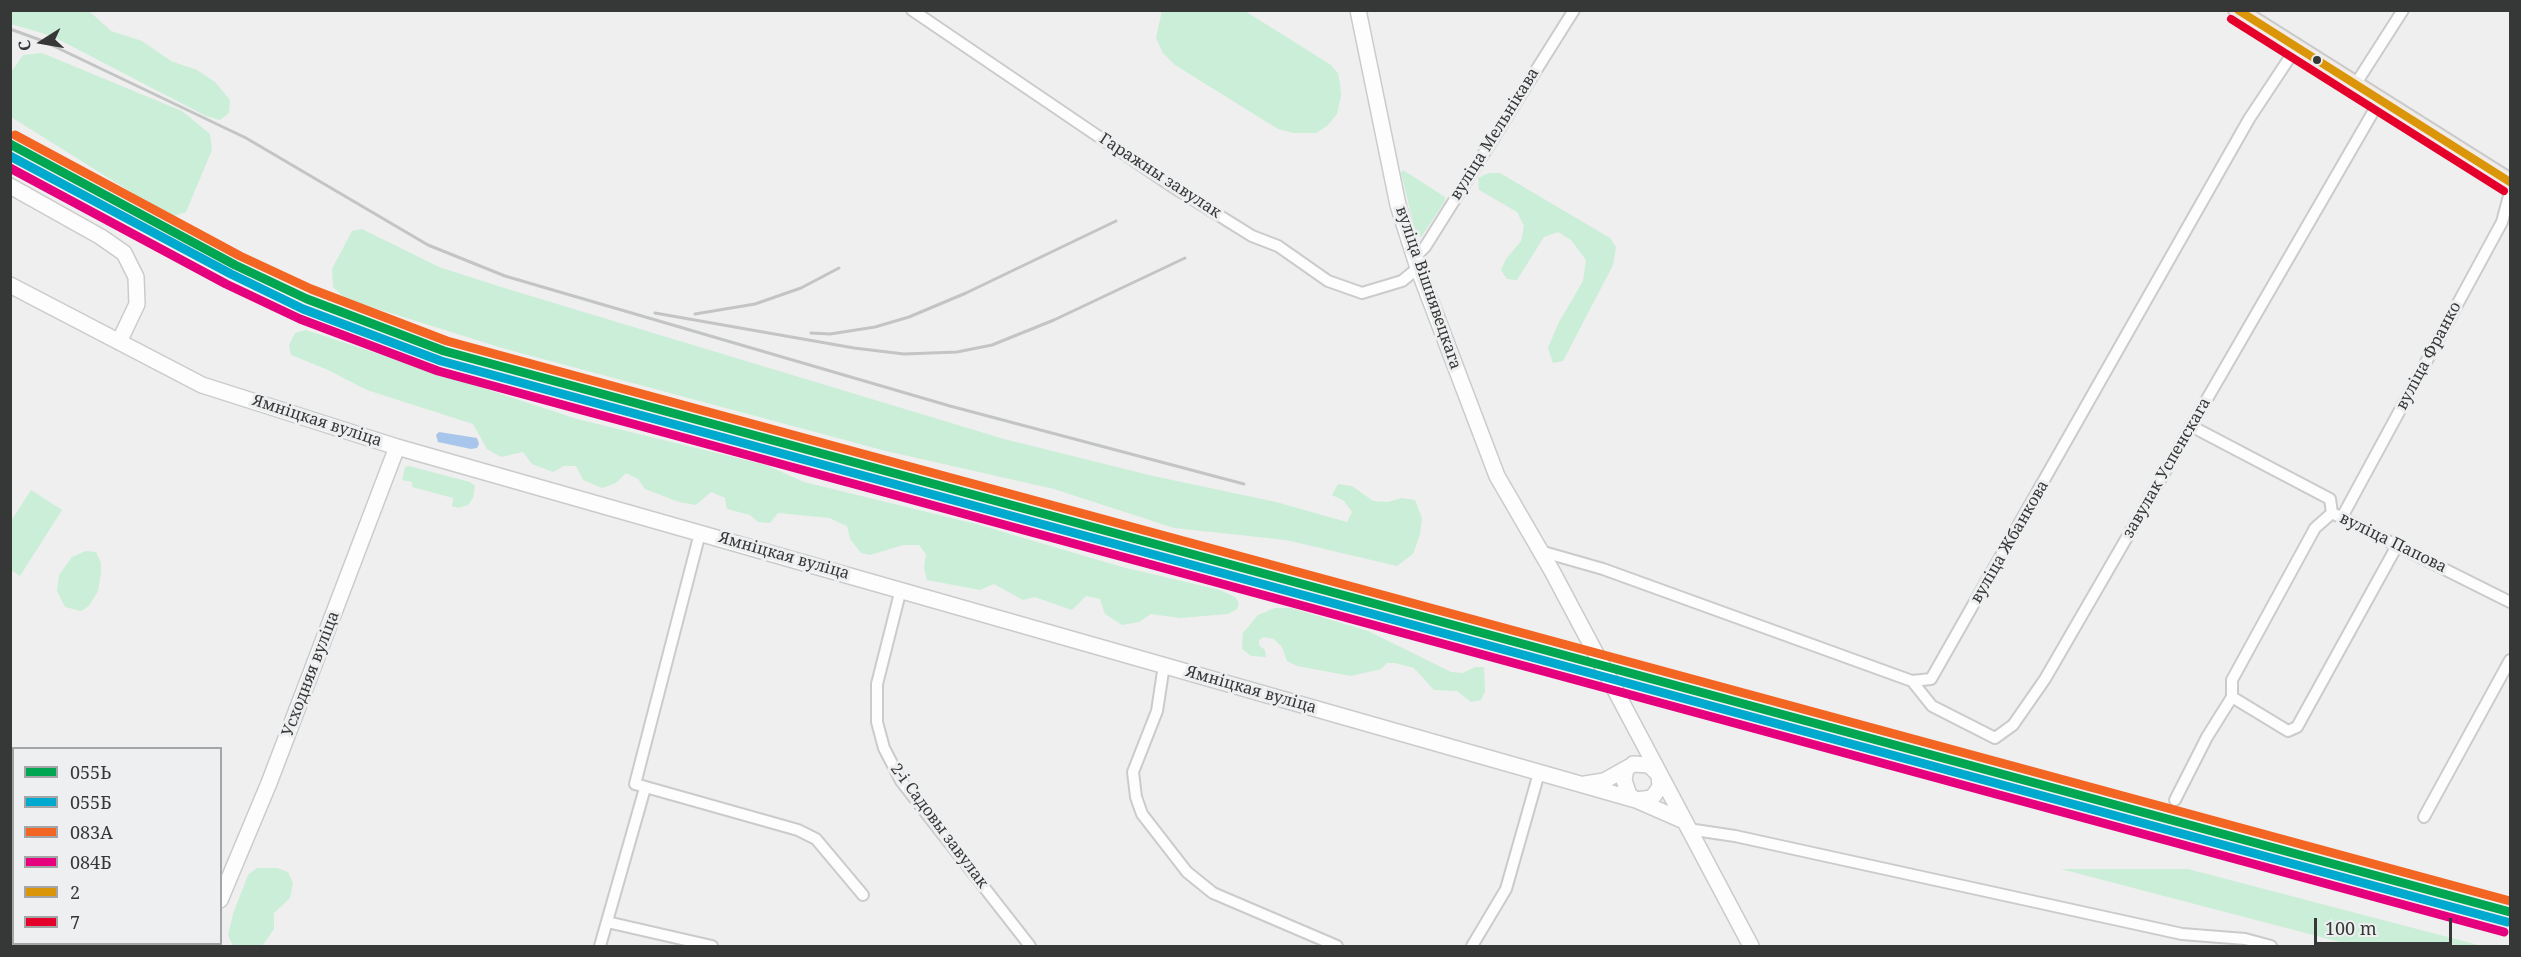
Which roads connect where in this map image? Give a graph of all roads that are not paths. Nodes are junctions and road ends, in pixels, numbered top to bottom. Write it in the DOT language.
graph roads {
  1 [pos="912,10"];
  2 [pos="1358,10"];
  3 [pos="1574,10"];
  4 [pos="2237,10"];
  5 [pos="2403,10"];
  6 [pos="2296,48"];
  7 [pos="2355,85"];
  8 [pos="2380,100"];
  9 [pos="2511,182"];
  10 [pos="10,186"];
  11 [pos="2511,192"];
  12 [pos="1417,263"];
  13 [pos="10,285"];
  14 [pos="119,342"];
  15 [pos="2191,426"];
  16 [pos="397,447"];
  17 [pos="2337,515"];
  18 [pos="700,533"];
  19 [pos="2398,544"];
  20 [pos="1540,551"];
  21 [pos="901,590"];
  22 [pos="2511,602"];
  23 [pos="1164,665"];
  24 [pos="2509,665"];
  25 [pos="1912,681"];
  26 [pos="2232,697"];
  27 [pos="1637,734"];
  28 [pos="1630,766"];
  29 [pos="1539,773"];
  30 [pos="1659,775"];
  31 [pos="1575,784"];
  32 [pos="640,786"];
  33 [pos="1636,800"];
  34 [pos="2175,800"];
  35 [pos="2424,817"];
  36 [pos="1686,825"];
  37 [pos="222,895"];
  38 [pos="863,895"];
  39 [pos="607,922"];
  40 [pos="600,946"];
  41 [pos="712,946"];
  42 [pos="1030,946"];
  43 [pos="1337,946"];
  44 [pos="1472,946"];
  45 [pos="1751,946"];
  46 [pos="2271,946"];
  1 -- 12 [label="street, Гаражны завулак"];
  2 -- 12 [label="main road, вуліца Вішнявецкага"];
  3 -- 12 [label="street, вуліца Мельнікава"];
  4 -- 6 [label="main road"];
  5 -- 7 [label="street"];
  6 -- 7 [label="main road"];
  6 -- 25 [label="street, вуліца Жбанкова"];
  7 -- 8 [label="main road"];
  8 -- 9 [label="main road"];
  8 -- 15 [label="street, завулак Успенскага"];
  10 -- 14 [label="main road"];
  11 -- 17 [label="street, вуліца Франко"];
  12 -- 20 [label="main road, вуліца Вішнявецкага"];
  13 -- 14 [label="main road, Ямніцкая вуліца"];
  14 -- 16 [label="main road, Ямніцкая вуліца"];
  15 -- 17 [label="street, вуліца Папова"];
  15 -- 25 [label="street, завулак Успенскага"];
  16 -- 18 [label="main road, Ямніцкая вуліца"];
  16 -- 37 [label="main road, Усходняя вуліца"];
  17 -- 19 [label="street, вуліца Папова"];
  17 -- 26 [label="street, вуліца Франко"];
  18 -- 21 [label="main road, Ямніцкая вуліца"];
  18 -- 32 [label="street"];
  19 -- 22 [label="street, вуліца Папова"];
  19 -- 26 [label="street"];
  20 -- 25 [label="street"];
  20 -- 27 [label="main road, вуліца Вішнявецкага"];
  21 -- 23 [label="main road, Ямніцкая вуліца"];
  21 -- 42 [label="street, 2-і Садовы завулак"];
  23 -- 29 [label="main road, Ямніцкая вуліца"];
  23 -- 43 [label="street"];
  24 -- 35 [label="street"];
  26 -- 34 [label="street, вуліца Франко"];
  27 -- 28 [label="main road"];
  27 -- 30 [label="main road, вуліца Вішнявецкага"];
  28 -- 30 [label="main road"];
  28 -- 31 [label="main road"];
  28 -- 33 [label="main road"];
  29 -- 31 [label="main road, Ямніцкая вуліца"];
  29 -- 44 [label="street"];
  30 -- 33 [label="main road"];
  30 -- 36 [label="main road, вуліца Вішнявецкага"];
  31 -- 33 [label="main road, Ямніцкая вуліца"];
  32 -- 38 [label="street"];
  32 -- 39 [label="street"];
  33 -- 36 [label="main road, Ямніцкая вуліца"];
  36 -- 45 [label="main road, вуліца Вішнявецкага"];
  36 -- 46 [label="street"];
  39 -- 40 [label="street"];
  39 -- 41 [label="street"];
}
